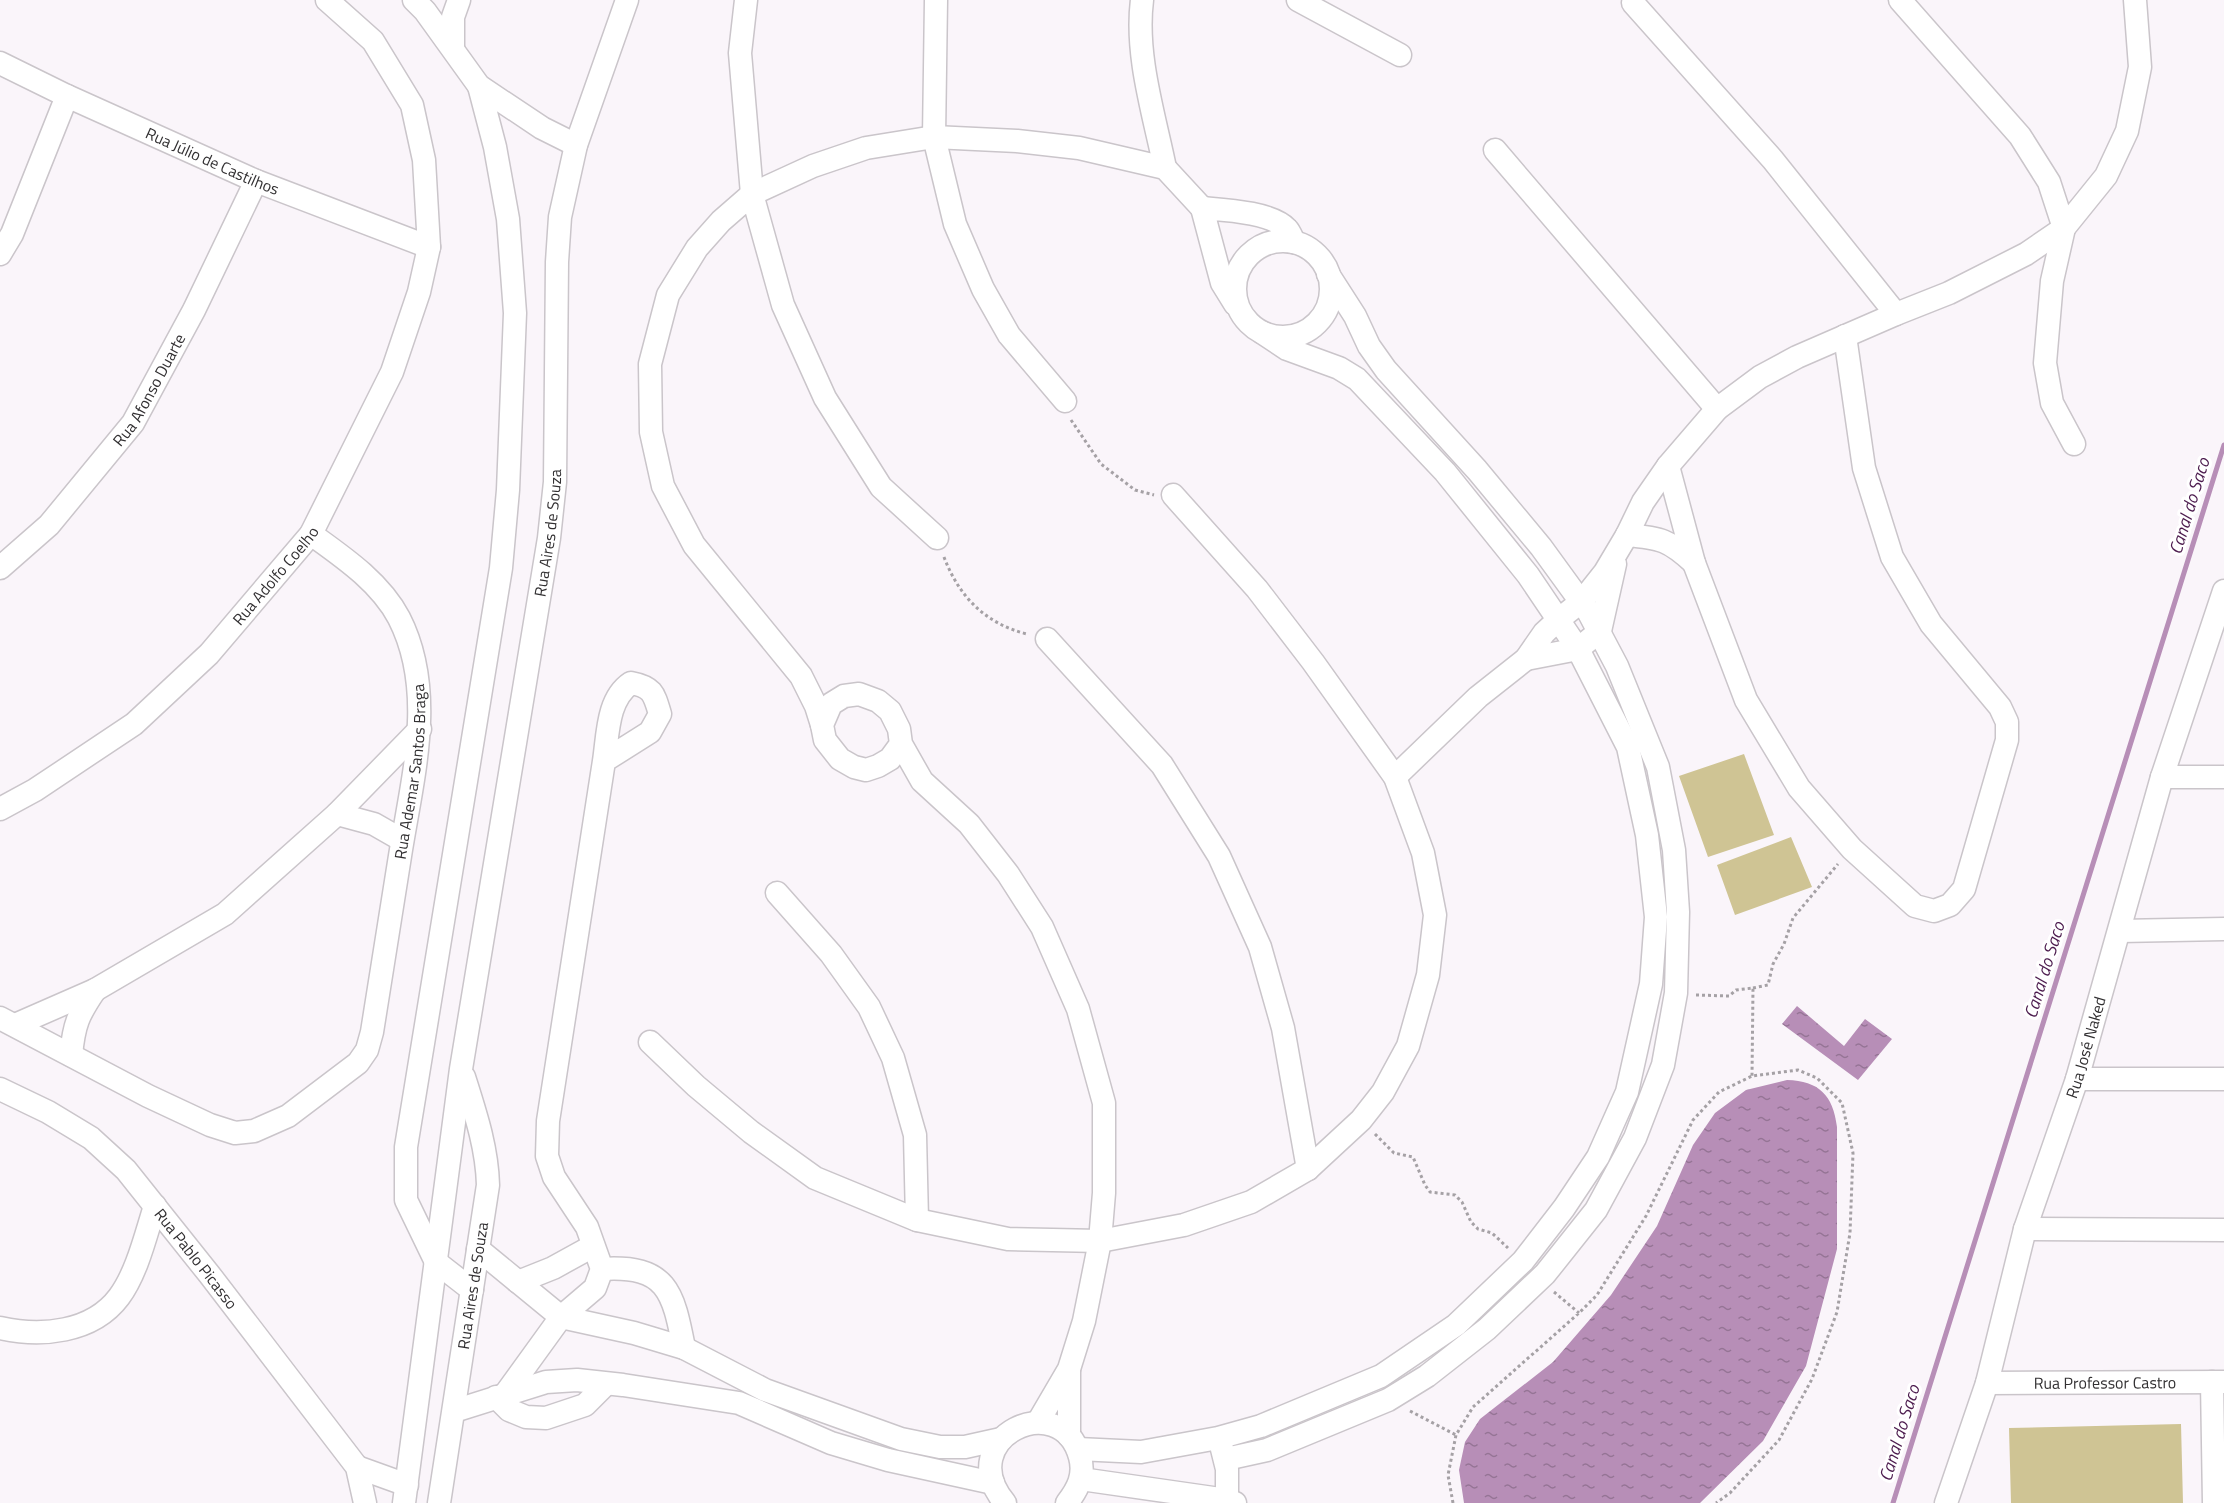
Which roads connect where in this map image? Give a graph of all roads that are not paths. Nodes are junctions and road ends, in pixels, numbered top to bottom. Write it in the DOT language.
graph roads {
  1 [pos="327,0"];
  2 [pos="414,0"];
  3 [pos="459,0"];
  4 [pos="627,0"];
  5 [pos="746,0"];
  6 [pos="936,0"];
  7 [pos="1142,0"];
  8 [pos="1298,0"];
  9 [pos="1900,0"];
  10 [pos="2135,0"];
  11 [pos="1633,3"];
  12 [pos="453,48"];
  13 [pos="1400,55"];
  14 [pos="0,63"];
  15 [pos="479,86"];
  16 [pos="67,96"];
  17 [pos="934,136"];
  18 [pos="576,145"];
  19 [pos="1495,150"];
  20 [pos="1165,168"];
  21 [pos="256,181"];
  22 [pos="752,194"];
  23 [pos="1202,208"];
  24 [pos="2064,228"];
  25 [pos="1294,242"];
  26 [pos="429,247"];
  27 [pos="0,254"];
  28 [pos="1328,274"];
  29 [pos="1241,312"];
  30 [pos="1896,314"];
  31 [pos="1263,333"];
  32 [pos="1845,336"];
  33 [pos="1065,401"];
  34 [pos="1717,409"];
  35 [pos="2074,444"];
  36 [pos="1668,466"];
  37 [pos="1173,495"];
  38 [pos="311,534"];
  39 [pos="937,538"];
  40 [pos="1623,543"];
  41 [pos="1694,563"];
  42 [pos="0,568"];
  43 [pos="1605,572"];
  44 [pos="1567,581"];
  45 [pos="2224,591"];
  46 [pos="1582,601"];
  47 [pos="1558,620"];
  48 [pos="2219,624"];
  49 [pos="1600,631"];
  50 [pos="1047,639"];
  51 [pos="1578,649"];
  52 [pos="1526,659"];
  53 [pos="801,676"];
  54 [pos="844,696"];
  55 [pos="822,725"];
  56 [pos="420,729"];
  57 [pos="900,744"];
  58 [pos="604,761"];
  59 [pos="878,766"];
  60 [pos="1395,777"];
  61 [pos="2162,777"];
  62 [pos="2224,777"];
  63 [pos="922,781"];
  64 [pos="0,809"];
  65 [pos="337,814"];
  66 [pos="402,840"];
  67 [pos="777,893"];
  68 [pos="2224,929"];
  69 [pos="2120,931"];
  70 [pos="95,990"];
  71 [pos="7,1022"];
  72 [pos="650,1042"];
  73 [pos="71,1055"];
  74 [pos="461,1069"];
  75 [pos="2077,1079"];
  76 [pos="2224,1079"];
  77 [pos="0,1089"];
  78 [pos="1308,1169"];
  79 [pos="155,1206"];
  80 [pos="917,1220"];
  81 [pos="2025,1229"];
  82 [pos="2224,1230"];
  83 [pos="1100,1241"];
  84 [pos="593,1246"];
  85 [pos="478,1249"];
  86 [pos="436,1262"];
  87 [pos="602,1269"];
  88 [pos="518,1282"];
  89 [pos="472,1290"];
  90 [pos="561,1317"];
  91 [pos="0,1328"];
  92 [pos="684,1348"];
  93 [pos="1069,1369"];
  94 [pos="2218,1382"];
  95 [pos="1987,1383"];
  96 [pos="606,1384"];
  97 [pos="501,1395"];
  98 [pos="454,1411"];
  99 [pos="1038,1422"];
  100 [pos="1218,1438"];
  101 [pos="1001,1439"];
  102 [pos="1074,1443"];
  103 [pos="1226,1459"];
  104 [pos="357,1467"];
  105 [pos="1081,1479"];
  106 [pos="993,1483"];
  107 [pos="405,1494"];
  108 [pos="1231,1502"];
  109 [pos="364,1503"];
  110 [pos="439,1503"];
  111 [pos="1005,1503"];
  112 [pos="1067,1503"];
  113 [pos="1947,1503"];
  114 [pos="2214,1503"];
  1 -- 26 [label="street, Rua Adolfo Coelho"];
  2 -- 12 [label="street"];
  3 -- 12 [label="street"];
  4 -- 18 [label="street, Rua Aires de Souza"];
  5 -- 22 [label="street"];
  6 -- 17 [label="street"];
  7 -- 20 [label="street"];
  8 -- 13 [label="street"];
  9 -- 24 [label="street"];
  10 -- 24 [label="street"];
  11 -- 30 [label="street"];
  12 -- 15 [label="street"];
  14 -- 16 [label="street, Rua Júlio de Castilhos"];
  15 -- 18 [label="street"];
  15 -- 86 [label="street"];
  16 -- 21 [label="street, Rua Júlio de Castilhos"];
  16 -- 27 [label="street"];
  17 -- 20 [label="street"];
  17 -- 22 [label="street"];
  17 -- 33 [label="street"];
  18 -- 74 [label="street, Rua Aires de Souza"];
  19 -- 34 [label="street"];
  20 -- 23 [label="street"];
  21 -- 26 [label="street, Rua Júlio de Castilhos"];
  21 -- 42 [label="street, Rua Afonso Duarte"];
  22 -- 39 [label="street"];
  22 -- 53 [label="street"];
  23 -- 25 [label="street"];
  23 -- 29 [label="street"];
  24 -- 30 [label="street"];
  24 -- 35 [label="street"];
  25 -- 28 [label="street"];
  25 -- 29 [label="street"];
  26 -- 38 [label="street, Rua Adolfo Coelho"];
  28 -- 31 [label="street"];
  28 -- 44 [label="street"];
  29 -- 31 [label="street"];
  30 -- 32 [label="street"];
  31 -- 47 [label="street"];
  32 -- 34 [label="street"];
  32 -- 41 [label="street"];
  34 -- 36 [label="street"];
  36 -- 40 [label="street"];
  36 -- 41 [label="street"];
  37 -- 60 [label="street"];
  38 -- 56 [label="street, Rua Ademar Santos Braga"];
  38 -- 64 [label="street, Rua Adolfo Coelho"];
  40 -- 41 [label="street"];
  40 -- 43 [label="street"];
  40 -- 49 [label="street"];
  43 -- 44 [label="street"];
  43 -- 46 [label="street"];
  44 -- 46 [label="street"];
  45 -- 48 [label="street, Rua José Naked"];
  46 -- 47 [label="street"];
  46 -- 49 [label="street"];
  47 -- 51 [label="street"];
  47 -- 52 [label="street"];
  48 -- 61 [label="street, Rua José Naked"];
  49 -- 51 [label="street"];
  49 -- 103 [label="street"];
  50 -- 78 [label="street"];
  51 -- 52 [label="street"];
  51 -- 100 [label="street"];
  52 -- 60 [label="street"];
  53 -- 54 [label="street"];
  53 -- 55 [label="street"];
  54 -- 55 [label="street"];
  54 -- 57 [label="street"];
  55 -- 59 [label="street"];
  56 -- 65 [label="street"];
  56 -- 66 [label="street, Rua Ademar Santos Braga"];
  57 -- 59 [label="street"];
  57 -- 63 [label="street"];
  58 -- 84 [label="street"];
  59 -- 63 [label="street"];
  60 -- 78 [label="street"];
  61 -- 62 [label="street"];
  61 -- 69 [label="street, Rua José Naked"];
  63 -- 83 [label="street"];
  65 -- 66 [label="street"];
  65 -- 70 [label="street"];
  66 -- 73 [label="street, Rua Ademar Santos Braga"];
  67 -- 80 [label="street"];
  68 -- 69 [label="street"];
  69 -- 75 [label="street, Rua José Naked"];
  70 -- 71 [label="street"];
  70 -- 73 [label="street"];
  71 -- 73 [label="street"];
  72 -- 80 [label="street"];
  74 -- 85 [label="street, Rua Aires de Souza"];
  74 -- 86 [label="street, Rua Aires de Souza"];
  75 -- 76 [label="street"];
  75 -- 81 [label="street, Rua José Naked"];
  77 -- 79 [label="street, Rua Pablo Picasso"];
  78 -- 83 [label="street"];
  79 -- 91 [label="street"];
  79 -- 104 [label="street, Rua Pablo Picasso"];
  80 -- 83 [label="street"];
  81 -- 82 [label="street"];
  81 -- 95 [label="street, Rua José Naked"];
  83 -- 93 [label="street"];
  84 -- 87 [label="street"];
  84 -- 88 [label="street"];
  85 -- 88 [label="street"];
  85 -- 89 [label="street, Rua Aires de Souza"];
  86 -- 89 [label="street"];
  86 -- 107 [label="street, Rua Aires de Souza"];
  87 -- 90 [label="street"];
  87 -- 92 [label="street"];
  88 -- 90 [label="street"];
  89 -- 98 [label="street, Rua Aires de Souza"];
  90 -- 92 [label="street"];
  90 -- 97 [label="street"];
  92 -- 101 [label="street"];
  93 -- 99 [label="street"];
  93 -- 102 [label="street"];
  94 -- 95 [label="street, Rua Professor Castro"];
  94 -- 114 [label="street"];
  95 -- 113 [label="street, Rua José Naked"];
  96 -- 97 [label="street"];
  96 -- 97 [label="street"];
  96 -- 106 [label="street"];
  97 -- 98 [label="street"];
  98 -- 110 [label="street, Rua Aires de Souza"];
  99 -- 101 [label="street"];
  99 -- 102 [label="street"];
  100 -- 102 [label="street"];
  100 -- 103 [label="street"];
  101 -- 106 [label="street"];
  102 -- 105 [label="street"];
  103 -- 108 [label="street"];
  104 -- 107 [label="street"];
  104 -- 109 [label="street"];
  105 -- 108 [label="street"];
  105 -- 112 [label="street"];
  106 -- 111 [label="street"];
}
